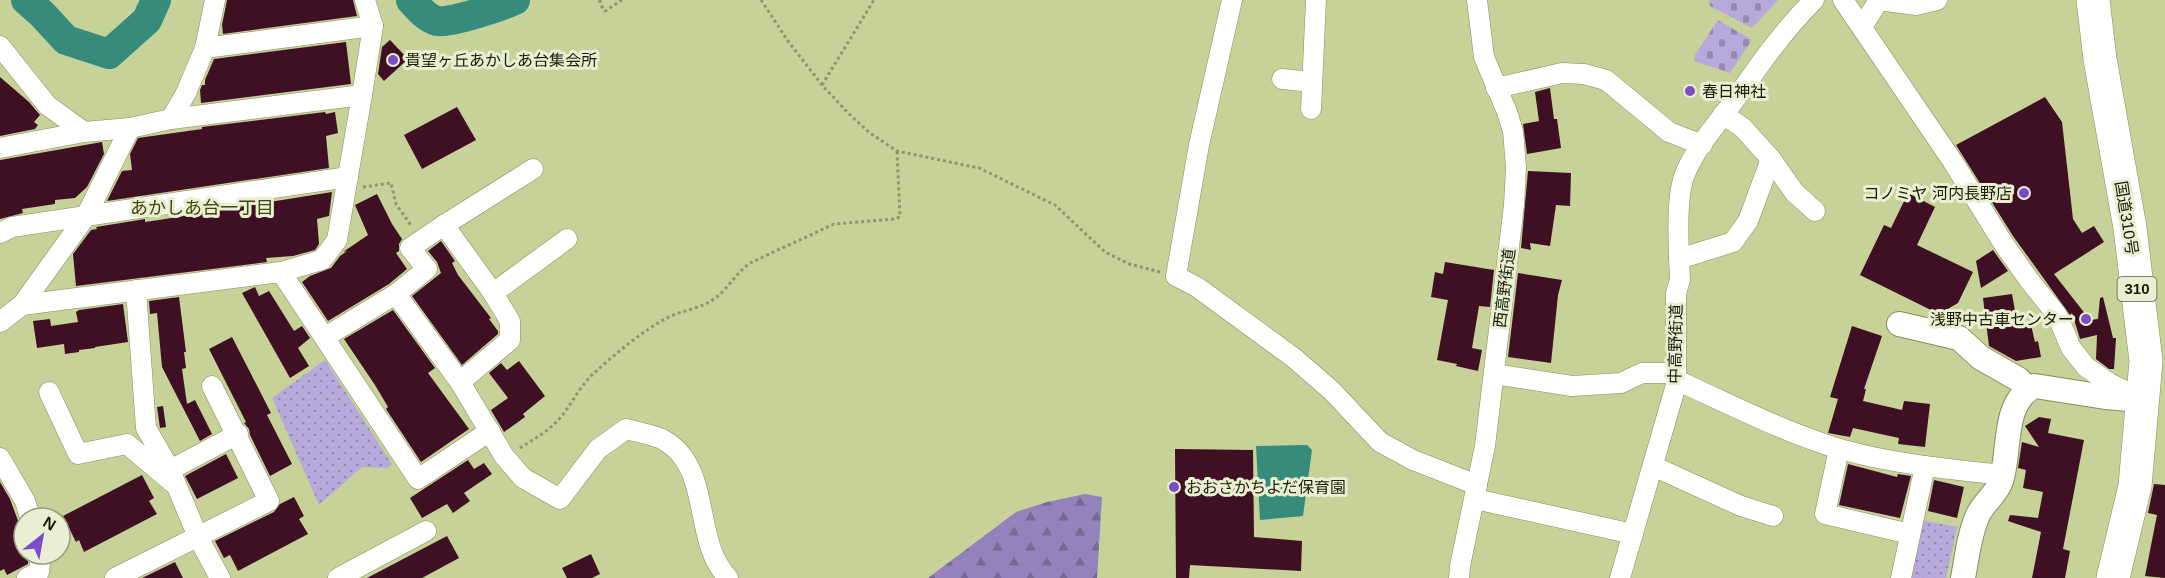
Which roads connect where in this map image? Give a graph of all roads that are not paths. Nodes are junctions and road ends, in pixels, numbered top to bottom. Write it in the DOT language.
graph roads {
  1 [pos="215,0"];
  2 [pos="365,0"];
  3 [pos="1232,0"];
  4 [pos="1316,0"];
  5 [pos="1477,0"];
  6 [pos="1814,0"];
  7 [pos="1843,0"];
  8 [pos="1937,0"];
  9 [pos="2093,0"];
  10 [pos="373,26"];
  11 [pos="1862,27"];
  12 [pos="0,46"];
  13 [pos="205,48"];
  14 [pos="1282,79"];
  15 [pos="1312,82"];
  16 [pos="1496,88"];
  17 [pos="362,95"];
  18 [pos="1311,109"];
  19 [pos="1723,114"];
  20 [pos="171,119"];
  21 [pos="130,128"];
  22 [pos="84,132"];
  23 [pos="1702,145"];
  24 [pos="0,148"];
  25 [pos="1771,159"];
  26 [pos="532,169"];
  27 [pos="347,183"];
  28 [pos="1815,211"];
  29 [pos="86,216"];
  30 [pos="444,225"];
  31 [pos="0,233"];
  32 [pos="567,240"];
  33 [pos="1679,259"];
  34 [pos="280,272"];
  35 [pos="136,290"];
  36 [pos="493,292"];
  37 [pos="396,294"];
  38 [pos="22,305"];
  39 [pos="0,322"];
  40 [pos="1899,324"];
  41 [pos="325,337"];
  42 [pos="1494,375"];
  43 [pos="1676,380"];
  44 [pos="460,382"];
  45 [pos="212,386"];
  46 [pos="2028,389"];
  47 [pos="49,392"];
  48 [pos="2142,400"];
  49 [pos="490,431"];
  50 [pos="238,434"];
  51 [pos="1839,449"];
  52 [pos="0,458"];
  53 [pos="1653,466"];
  54 [pos="1924,466"];
  55 [pos="2003,475"];
  56 [pos="172,477"];
  57 [pos="1476,492"];
  58 [pos="26,506"];
  59 [pos="1773,516"];
  60 [pos="426,531"];
  61 [pos="1634,534"];
  62 [pos="1910,534"];
  63 [pos="198,537"];
  64 [pos="40,566"];
  65 [pos="27,578"];
  66 [pos="115,578"];
  67 [pos="220,578"];
  68 [pos="338,578"];
  69 [pos="728,578"];
  70 [pos="1460,578"];
  71 [pos="1620,578"];
  72 [pos="1900,578"];
  73 [pos="1963,578"];
  74 [pos="2114,578"];
  1 -- 13 [label="street"];
  2 -- 10 [label="street"];
  3 -- 57 [label="street"];
  4 -- 15 [label="street"];
  5 -- 16 [label="street, 西高野街道"];
  6 -- 19 [label="street, 中高野街道"];
  7 -- 11 [label="street"];
  8 -- 11 [label="street"];
  9 -- 48 [label="highway, 国道310号 / 310"];
  10 -- 13 [label="street"];
  10 -- 17 [label="street"];
  11 -- 48 [label="street"];
  12 -- 22 [label="street"];
  13 -- 20 [label="street"];
  14 -- 15 [label="street"];
  15 -- 18 [label="street"];
  16 -- 23 [label="street"];
  16 -- 42 [label="street, 西高野街道"];
  17 -- 20 [label="street"];
  17 -- 27 [label="street"];
  19 -- 23 [label="street, 中高野街道"];
  19 -- 25 [label="street"];
  20 -- 21 [label="street"];
  21 -- 22 [label="street"];
  21 -- 29 [label="street"];
  22 -- 24 [label="street"];
  23 -- 33 [label="street, 中高野街道"];
  25 -- 28 [label="street"];
  25 -- 33 [label="street"];
  26 -- 30 [label="street"];
  27 -- 29 [label="street"];
  27 -- 34 [label="street"];
  29 -- 31 [label="street"];
  29 -- 38 [label="street"];
  30 -- 36 [label="street"];
  30 -- 37 [label="street"];
  32 -- 36 [label="street"];
  33 -- 43 [label="street, 中高野街道"];
  34 -- 35 [label="street"];
  34 -- 41 [label="street"];
  35 -- 38 [label="street"];
  35 -- 56 [label="street"];
  36 -- 44 [label="street"];
  37 -- 41 [label="street"];
  37 -- 44 [label="street"];
  38 -- 39 [label="street"];
  40 -- 46 [label="street"];
  41 -- 49 [label="street"];
  42 -- 43 [label="street"];
  42 -- 57 [label="street, 西高野街道"];
  43 -- 51 [label="street"];
  43 -- 53 [label="street, 中高野街道"];
  44 -- 49 [label="street"];
  45 -- 50 [label="street"];
  46 -- 48 [label="street"];
  46 -- 55 [label="street"];
  47 -- 56 [label="street"];
  48 -- 74 [label="highway, 国道310号 / 310"];
  49 -- 69 [label="street"];
  50 -- 56 [label="street"];
  50 -- 63 [label="street"];
  51 -- 54 [label="street"];
  51 -- 62 [label="street"];
  52 -- 58 [label="street"];
  53 -- 59 [label="street"];
  53 -- 61 [label="street, 中高野街道"];
  54 -- 55 [label="street"];
  54 -- 62 [label="street"];
  55 -- 73 [label="street"];
  56 -- 63 [label="street"];
  57 -- 61 [label="street"];
  57 -- 70 [label="street, 西高野街道"];
  60 -- 68 [label="street"];
  61 -- 71 [label="street, 中高野街道"];
  62 -- 72 [label="street"];
  63 -- 66 [label="street"];
  63 -- 67 [label="street"];
  64 -- 65 [label="street"];
}
